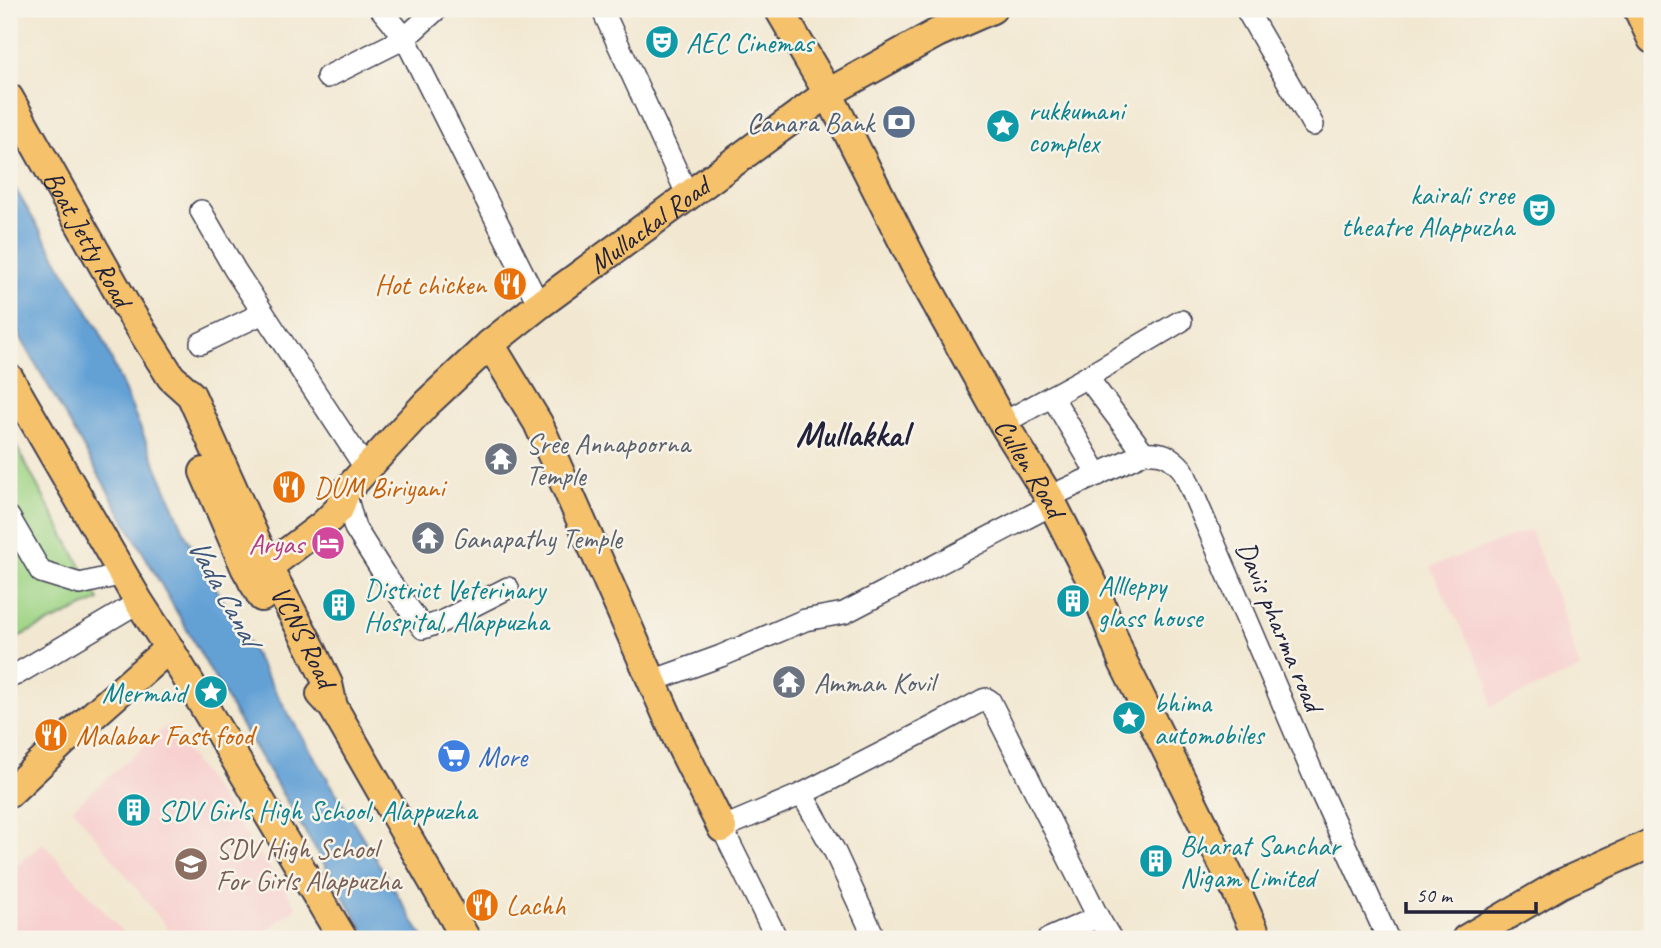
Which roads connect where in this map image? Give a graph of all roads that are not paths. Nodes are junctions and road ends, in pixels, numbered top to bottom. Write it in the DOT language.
graph roads {
  1 [pos="381,9"];
  2 [pos="437,9"];
  3 [pos="603,9"];
  4 [pos="779,9"];
  5 [pos="992,9"];
  6 [pos="1246,9"];
  7 [pos="1638,9"];
  8 [pos="405,38"];
  9 [pos="1652,39"];
  10 [pos="327,77"];
  11 [pos="828,93"];
  12 [pos="9,98"];
  13 [pos="1313,125"];
  14 [pos="688,196"];
  15 [pos="201,211"];
  16 [pos="539,305"];
  17 [pos="263,313"];
  18 [pos="1181,321"];
  19 [pos="201,344"];
  20 [pos="490,344"];
  21 [pos="1087,377"];
  22 [pos="9,378"];
  23 [pos="1052,396"];
  24 [pos="1003,423"];
  25 [pos="1144,453"];
  26 [pos="366,469"];
  27 [pos="1098,475"];
  28 [pos="345,492"];
  29 [pos="1051,500"];
  30 [pos="9,517"];
  31 [pos="257,567"];
  32 [pos="123,574"];
  33 [pos="508,588"];
  34 [pos="139,602"];
  35 [pos="169,648"];
  36 [pos="9,677"];
  37 [pos="652,681"];
  38 [pos="9,793"];
  39 [pos="802,794"];
  40 [pos="723,828"];
  41 [pos="1652,843"];
  42 [pos="1098,917"];
  43 [pos="343,939"];
  44 [pos="466,939"];
  45 [pos="777,939"];
  46 [pos="875,939"];
  47 [pos="1048,939"];
  48 [pos="1111,939"];
  49 [pos="1258,939"];
  50 [pos="1388,939"];
  51 [pos="1466,939"];
  1 -- 8 [label="street"];
  2 -- 8 [label="street"];
  3 -- 14 [label="street"];
  4 -- 11 [label="main road, Cullen Road"];
  5 -- 11 [label="main road, Mullackal Road"];
  6 -- 13 [label="street"];
  7 -- 9 [label="main road"];
  8 -- 10 [label="street"];
  8 -- 16 [label="street"];
  11 -- 14 [label="main road, Mullackal Road"];
  11 -- 24 [label="main road, Cullen Road"];
  12 -- 31 [label="main road, Boat Jetty Road"];
  14 -- 16 [label="main road, Mullackal Road"];
  15 -- 17 [label="street"];
  16 -- 20 [label="main road, Mullackal Road"];
  17 -- 19 [label="street"];
  17 -- 26 [label="street"];
  18 -- 21 [label="street"];
  20 -- 26 [label="main road, Mullackal Road"];
  20 -- 37 [label="main road"];
  21 -- 23 [label="street"];
  21 -- 25 [label="street"];
  22 -- 32 [label="main road"];
  23 -- 24 [label="street"];
  23 -- 27 [label="street"];
  24 -- 29 [label="main road, Cullen Road"];
  25 -- 27 [label="street"];
  25 -- 50 [label="street, Davis pharma road"];
  26 -- 28 [label="main road, Mullackal Road"];
  27 -- 29 [label="street"];
  28 -- 31 [label="main road, Mullackal Road"];
  28 -- 33 [label="street"];
  29 -- 37 [label="street"];
  29 -- 49 [label="main road, Cullen Road"];
  30 -- 32 [label="street"];
  31 -- 44 [label="main road, VCNS Road"];
  32 -- 34 [label="main road"];
  34 -- 35 [label="main road"];
  34 -- 36 [label="street"];
  35 -- 38 [label="main road"];
  35 -- 43 [label="main road"];
  37 -- 40 [label="main road"];
  39 -- 40 [label="street"];
  39 -- 42 [label="street"];
  39 -- 46 [label="street"];
  40 -- 45 [label="street"];
  41 -- 51 [label="main road"];
  42 -- 47 [label="street"];
  42 -- 48 [label="street"];
}
